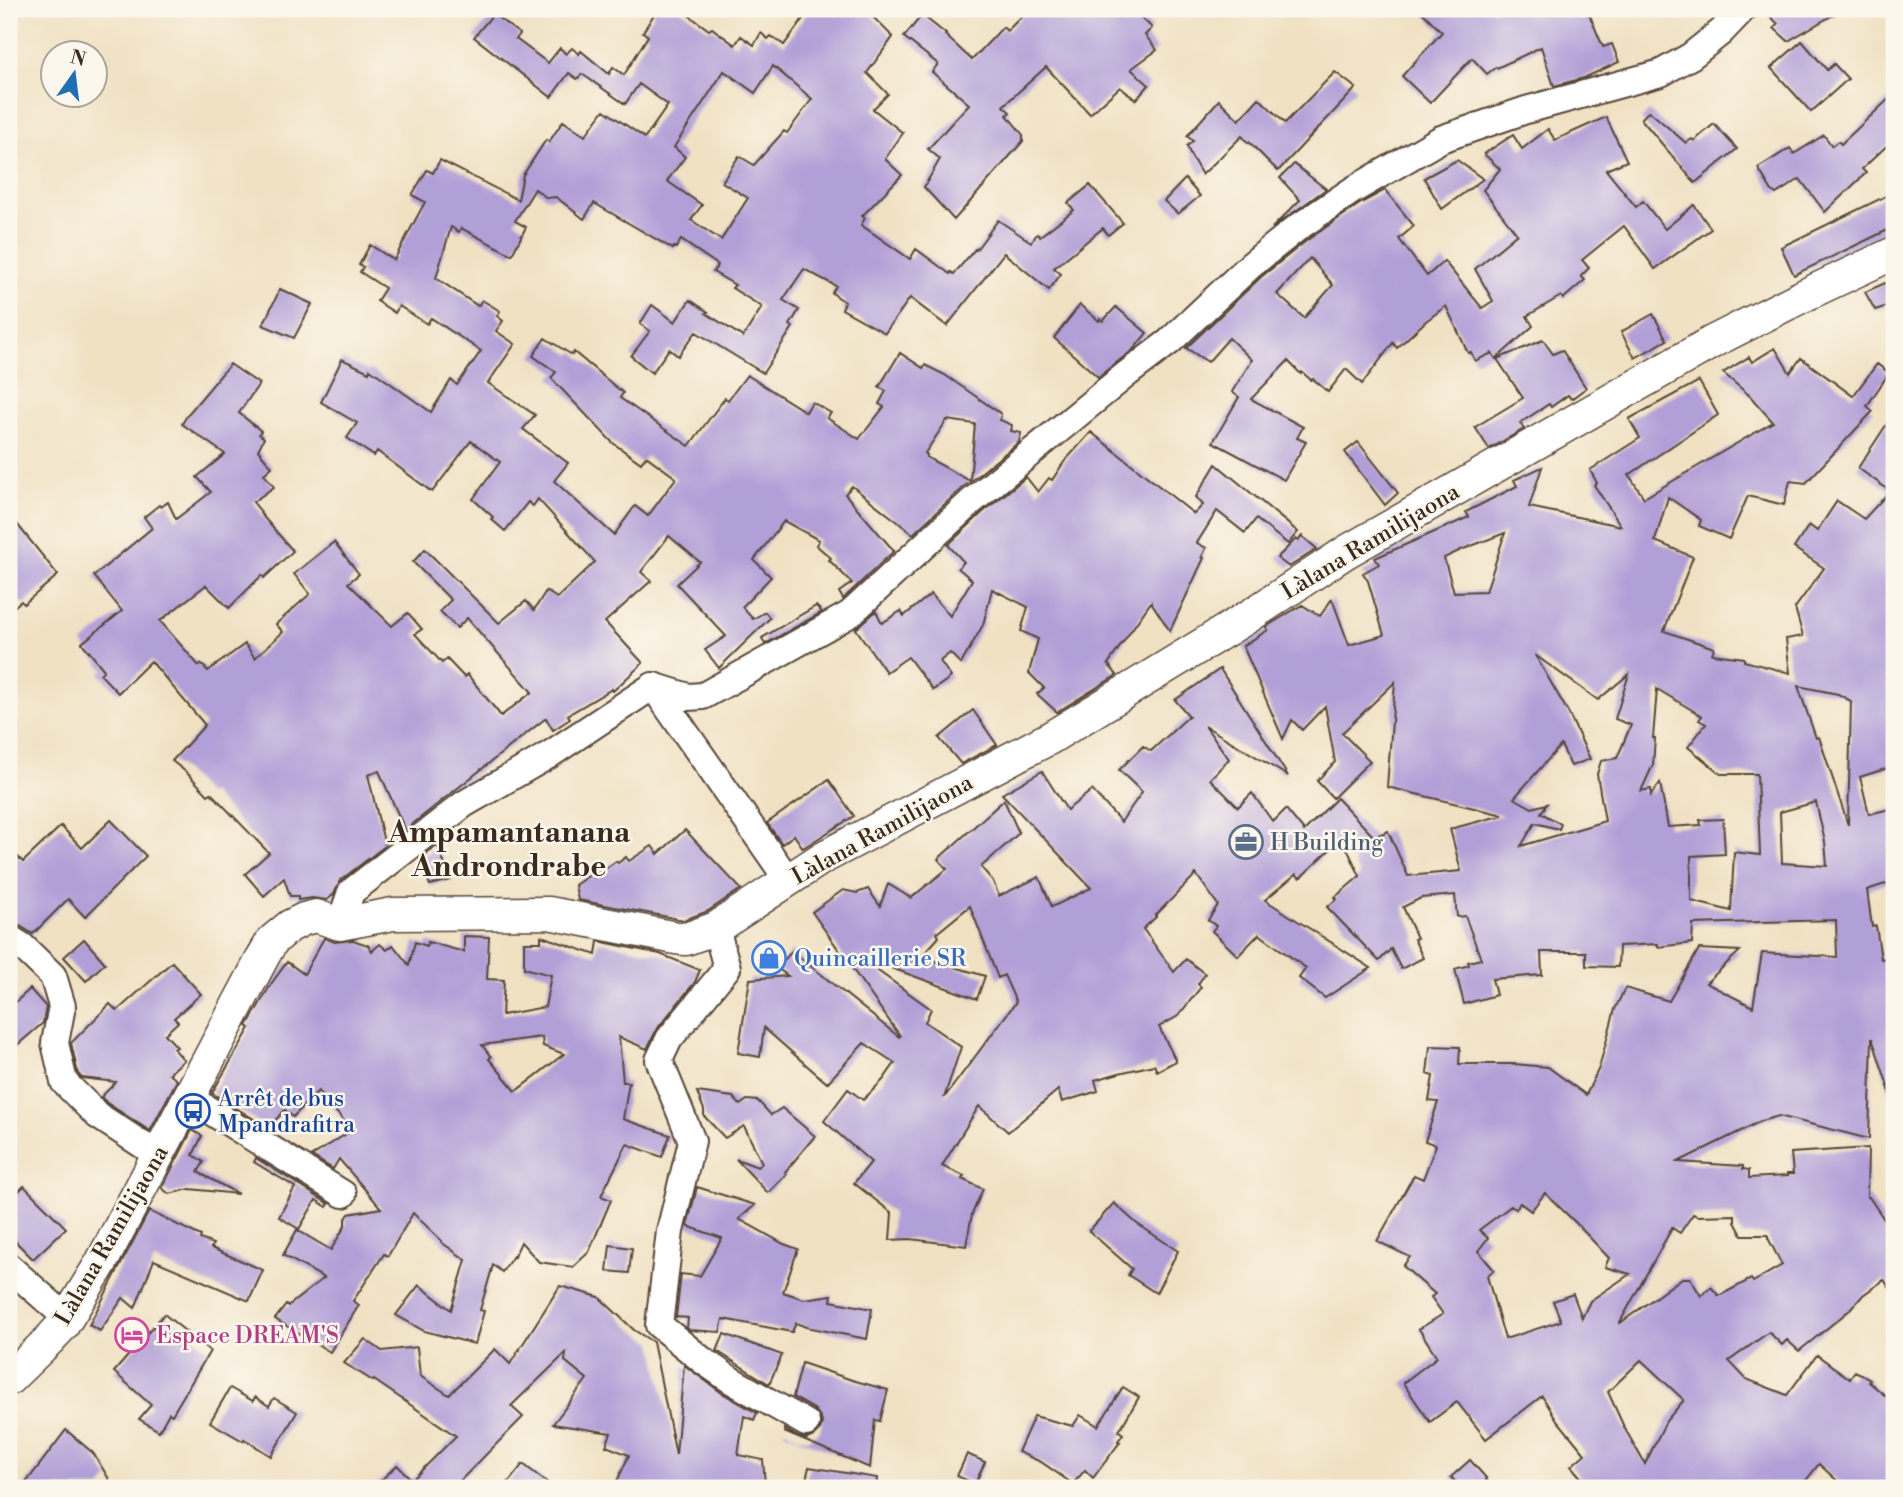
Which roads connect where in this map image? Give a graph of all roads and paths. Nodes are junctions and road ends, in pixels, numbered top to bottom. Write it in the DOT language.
graph roads {
  1 [pos="1742,9"];
  2 [pos="1894,253"];
  3 [pos="653,686"];
  4 [pos="788,880"];
  5 [pos="340,924"];
  6 [pos="716,928"];
  7 [pos="9,938"];
  8 [pos="188,1097"];
  9 [pos="158,1155"];
  10 [pos="343,1194"];
  11 [pos="9,1267"];
  12 [pos="67,1318"];
  13 [pos="9,1379"];
  14 [pos="806,1423"];
  1 -- 3 [label="street"];
  2 -- 4 [label="street, Làlana Ramilijaona"];
  3 -- 4 [label="street"];
  3 -- 5 [label="street"];
  4 -- 6 [label="street, Làlana Ramilijaona"];
  5 -- 6 [label="street, Làlana Ramilijaona"];
  5 -- 8 [label="street, Làlana Ramilijaona"];
  6 -- 14 [label="street"];
  7 -- 9 [label="street"];
  8 -- 9 [label="street, Làlana Ramilijaona"];
  8 -- 10 [label="street"];
  9 -- 12 [label="street, Làlana Ramilijaona"];
  11 -- 12 [label="street"];
  12 -- 13 [label="street, Làlana Ramilijaona"];
}
